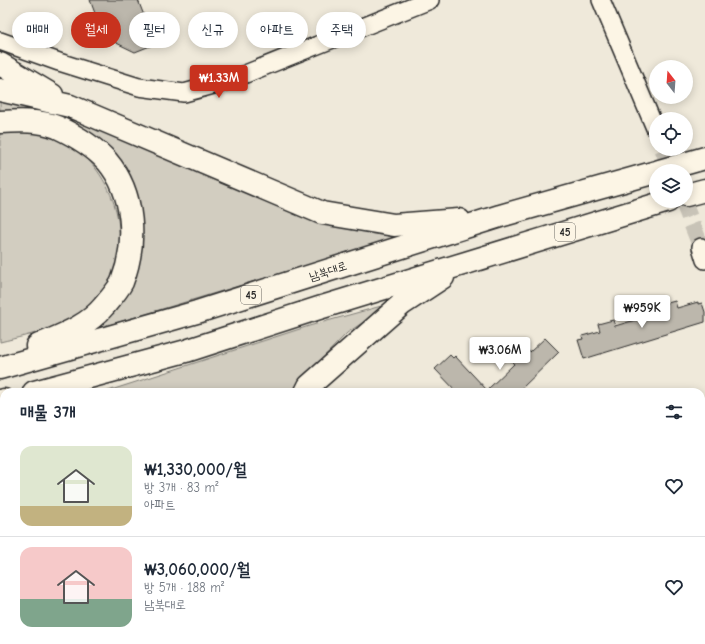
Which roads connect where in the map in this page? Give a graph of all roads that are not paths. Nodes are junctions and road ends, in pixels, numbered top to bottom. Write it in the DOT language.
graph roads {
  1 [pos="430,0"];
  2 [pos="601,0"];
  3 [pos="0,41"];
  4 [pos="0,64"];
  5 [pos="0,90"];
  6 [pos="70,106"];
  7 [pos="649,114"];
  8 [pos="0,122"];
  9 [pos="705,158"];
  10 [pos="683,164"];
  11 [pos="649,173"];
  12 [pos="705,190"];
  13 [pos="693,193"];
  14 [pos="649,207"];
  15 [pos="500,216"];
  16 [pos="462,264"];
  17 [pos="0,364"];
  18 [pos="0,368"];
  19 [pos="49,388"];
  20 [pos="308,388"];
  1 -- 3 [label="street"];
  2 -- 7 [label="street"];
  4 -- 6 [label="main road"];
  5 -- 6 [label="main road"];
  6 -- 15 [label="main road"];
  8 -- 17 [label="main road"];
  9 -- 10 [label="main road, 남북대로 / 45"];
  11 -- 15 [label="main road, 남북대로 / 45"];
  12 -- 13 [label="main road"];
  14 -- 16 [label="main road, 45"];
  15 -- 18 [label="main road, 남북대로 / 45"];
  16 -- 19 [label="main road, 45"];
  16 -- 20 [label="main road"];
}
